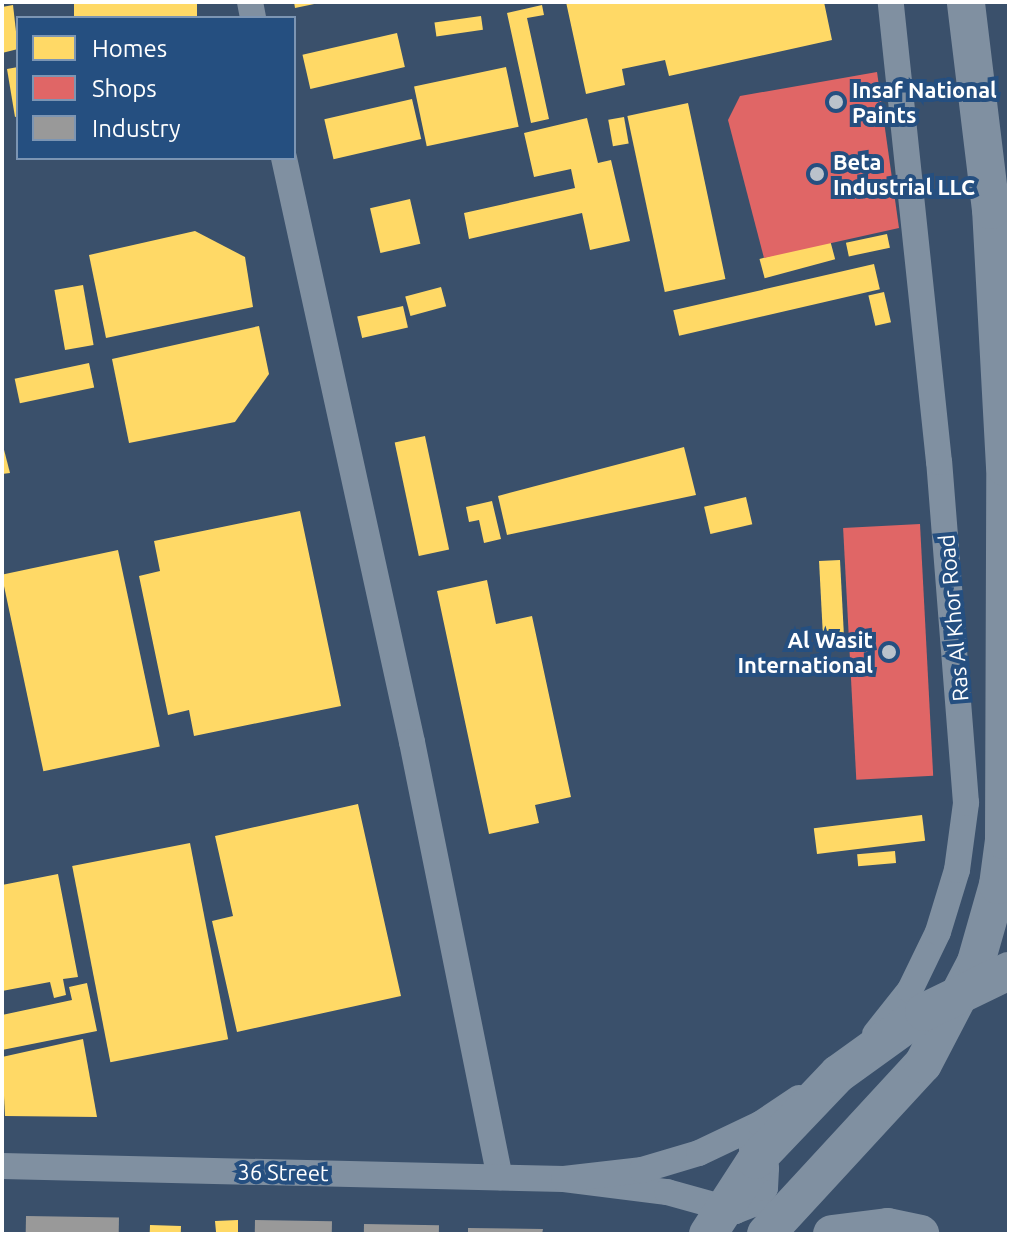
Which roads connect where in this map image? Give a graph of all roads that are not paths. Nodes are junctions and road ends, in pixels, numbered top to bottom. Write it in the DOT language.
graph roads {
  1 [pos="891,2"];
  2 [pos="966,2"];
  3 [pos="284,160"];
  4 [pos="1007,480"];
  5 [pos="1009,971"];
  6 [pos="729,1140"];
  7 [pos="2,1166"];
  8 [pos="500,1177"];
  9 [pos="564,1179"];
  10 [pos="708,1234"];
  11 [pos="766,1234"];
  12 [pos="832,1234"];
  13 [pos="920,1234"];
  1 -- 6 [label="street, Ras Al Khor Road"];
  2 -- 4 [label="highway"];
  3 -- 8 [label="street"];
  4 -- 11 [label="highway"];
  5 -- 10 [label="highway, bridge"];
  6 -- 9 [label="street, Ras Al Khor Road"];
  6 -- 9 [label="street"];
  7 -- 8 [label="street, 36 Street"];
  8 -- 9 [label="street, 36 Street"];
  12 -- 13 [label="highway"];
}
